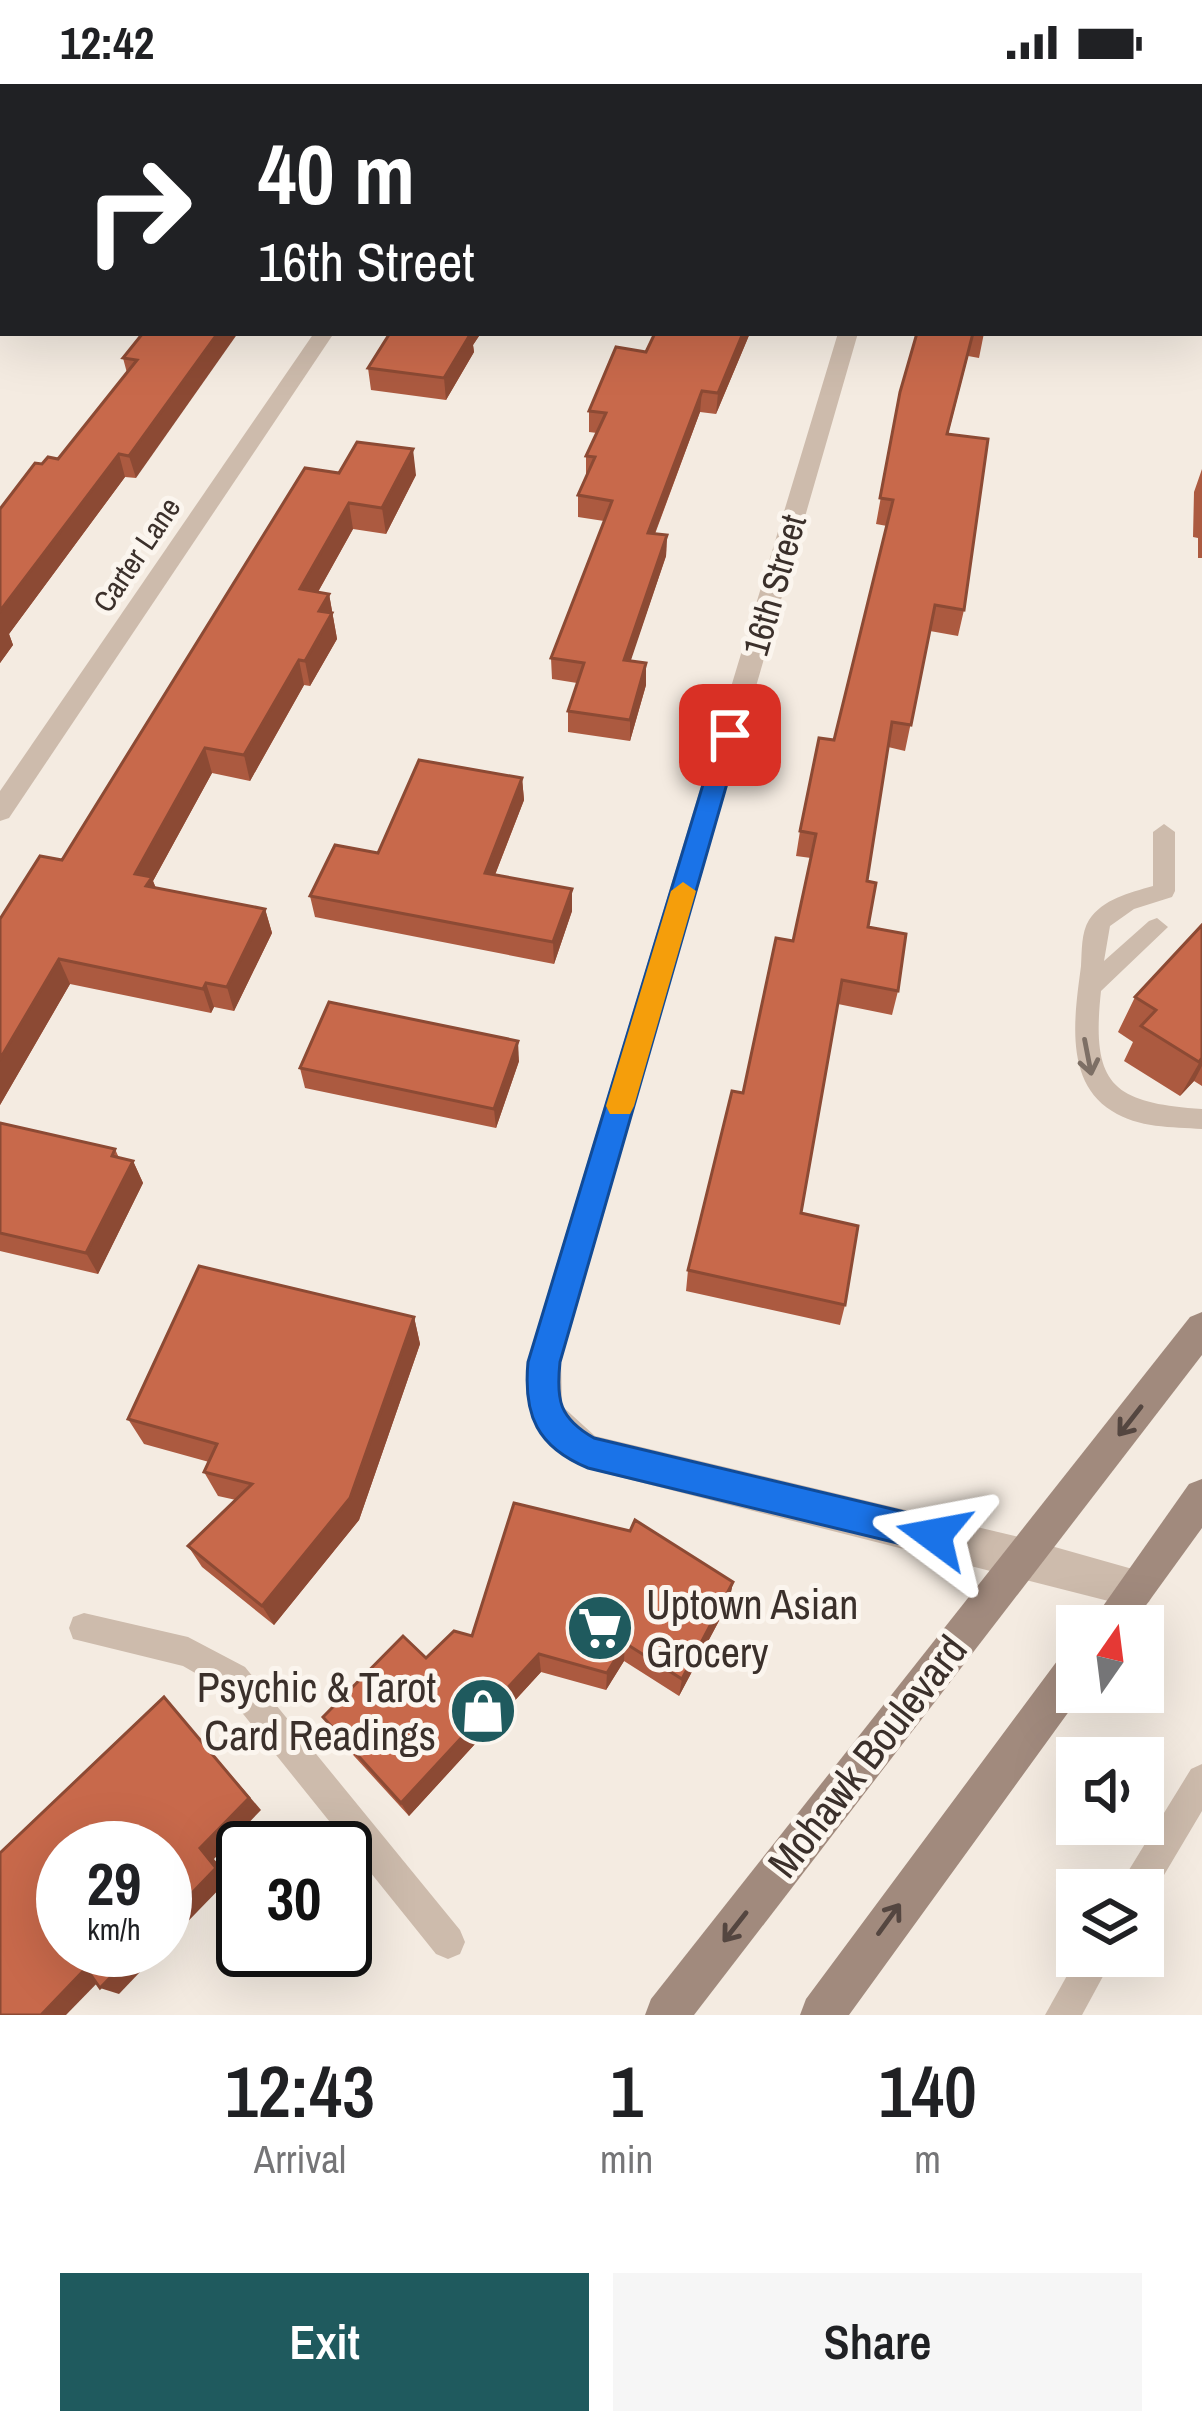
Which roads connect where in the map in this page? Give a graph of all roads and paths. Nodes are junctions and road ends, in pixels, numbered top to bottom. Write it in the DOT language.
graph roads {
  1 [pos="322,336"];
  2 [pos="847,336"];
  3 [pos="0,811"];
  4 [pos="1164,832"];
  5 [pos="1157,927"];
  6 [pos="1091,986"];
  7 [pos="1202,1119"];
  8 [pos="1202,1328"];
  9 [pos="1202,1497"];
  10 [pos="1023,1557"];
  11 [pos="1136,1589"];
  12 [pos="1124,1605"];
  13 [pos="84,1628"];
  14 [pos="1056,1696"];
  15 [pos="1202,1780"];
  16 [pos="1149,1869"];
  17 [pos="448,1942"];
  18 [pos="1085,1977"];
  19 [pos="667,2015"];
  20 [pos="822,2015"];
  21 [pos="1063,2015"];
  1 -- 3 [label="street, Carter Lane"];
  2 -- 10 [label="street, 16th Street"];
  4 -- 6 [label="lane"];
  5 -- 6 [label="lane"];
  6 -- 7 [label="lane, one-way"];
  8 -- 10 [label="main road, Mohawk Boulevard, one-way"];
  9 -- 11 [label="main road"];
  10 -- 11 [label="street, 16th Street"];
  10 -- 19 [label="main road, Mohawk Boulevard, one-way"];
  11 -- 12 [label="main road"];
  13 -- 17 [label="lane"];
  20 -- 14 [label="main road, one-way"];
  15 -- 16 [label="lane"];
  18 -- 21 [label="lane"];
}
